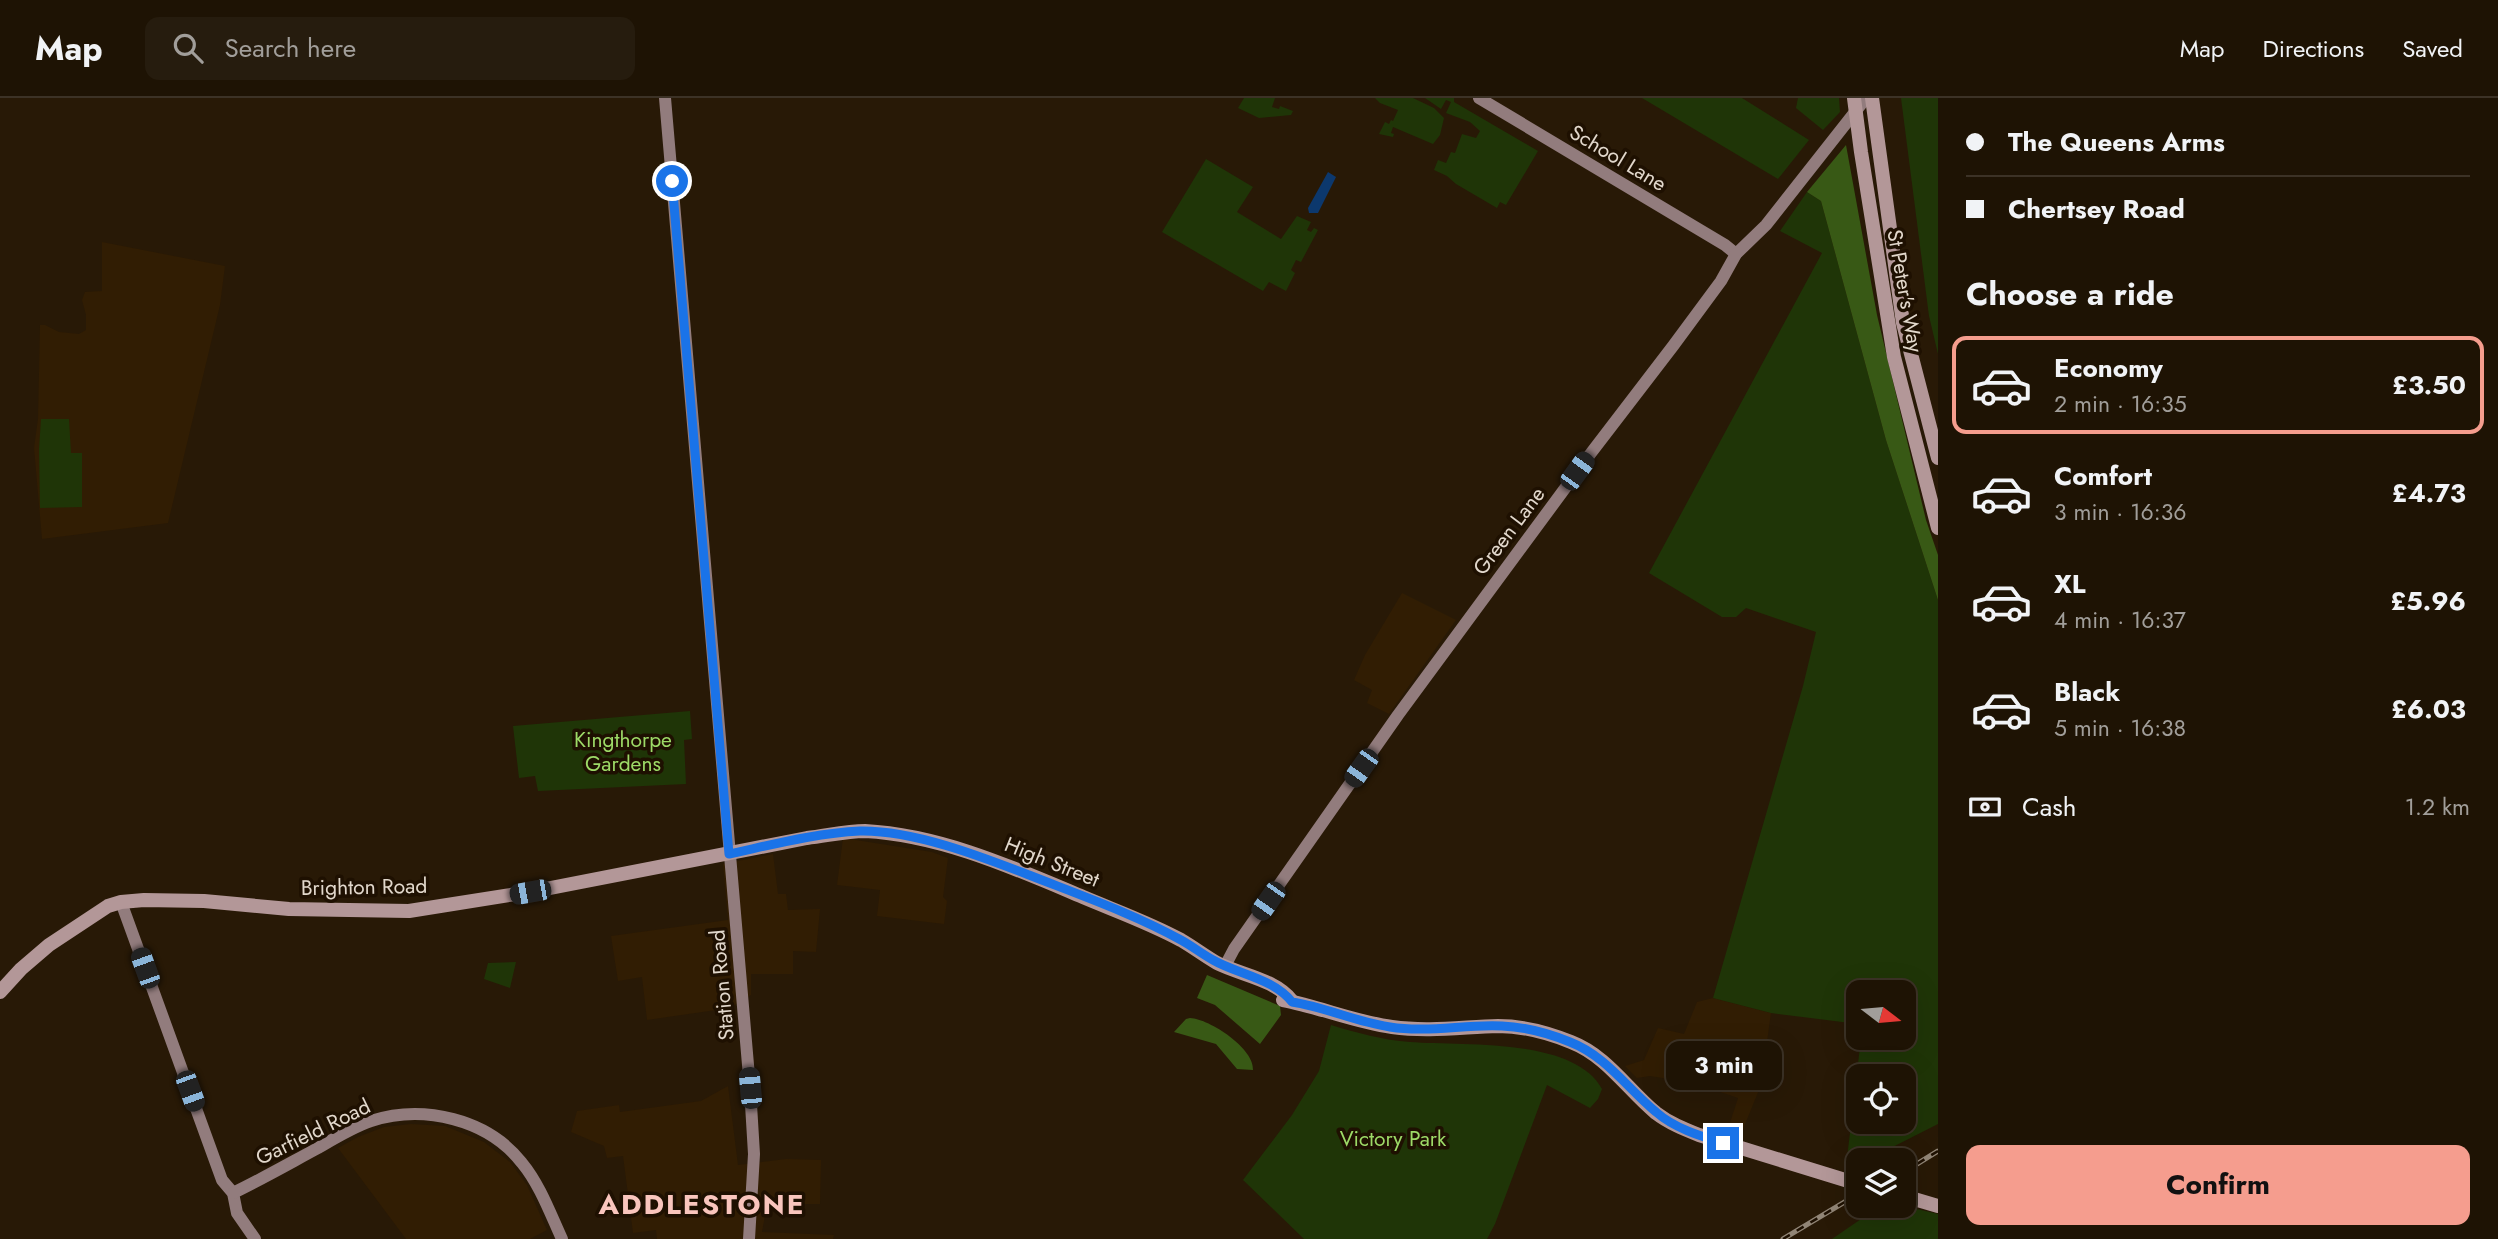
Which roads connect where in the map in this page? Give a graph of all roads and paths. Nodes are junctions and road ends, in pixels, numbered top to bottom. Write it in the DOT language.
graph roads {
  1 [pos="665,98"];
  2 [pos="1479,98"];
  3 [pos="1854,98"];
  4 [pos="1866,98"];
  5 [pos="1872,98"];
  6 [pos="1736,254"];
  7 [pos="1938,458"];
  8 [pos="1938,528"];
  9 [pos="729,854"];
  10 [pos="121,902"];
  11 [pos="1225,967"];
  12 [pos="0,992"];
  13 [pos="1846,1179"];
  14 [pos="233,1193"];
  15 [pos="1916,1200"];
  16 [pos="1938,1206"];
  17 [pos="255,1239"];
  18 [pos="562,1239"];
  19 [pos="749,1239"];
  1 -- 9 [label="street, Station Road"];
  2 -- 6 [label="street, School Lane"];
  3 -- 8 [label="main road, St Peter's Way"];
  4 -- 6 [label="street, Green Lane"];
  5 -- 7 [label="main road, St Peter's Way"];
  6 -- 11 [label="street, Green Lane"];
  9 -- 10 [label="main road, Brighton Road"];
  9 -- 11 [label="main road, High Street"];
  9 -- 19 [label="street, Station Road"];
  10 -- 12 [label="main road"];
  10 -- 14 [label="street"];
  11 -- 13 [label="main road, High Street"];
  14 -- 17 [label="street"];
  14 -- 18 [label="street, Garfield Road"];
  15 -- 16 [label="main road"];
}
